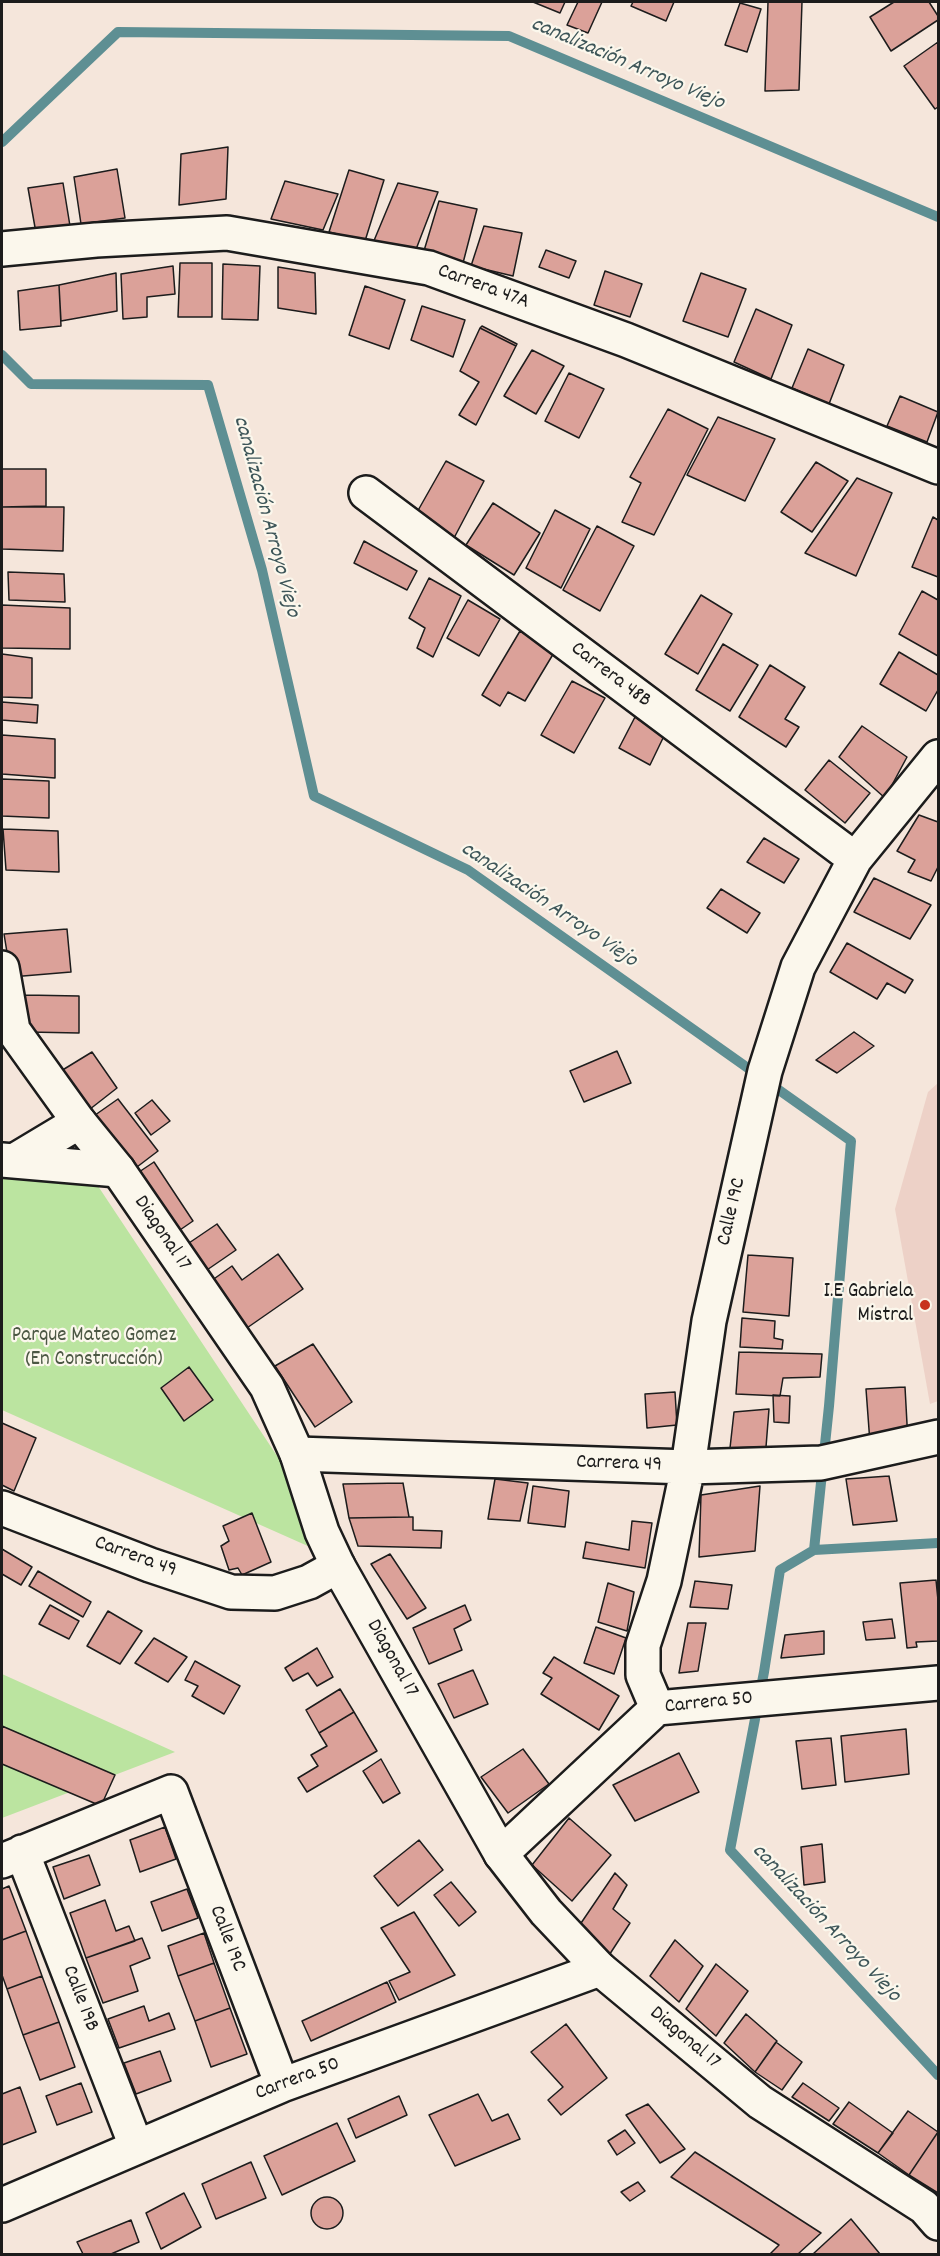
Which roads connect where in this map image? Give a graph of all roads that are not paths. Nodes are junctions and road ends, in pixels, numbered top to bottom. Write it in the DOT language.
graph roads {
  1 [pos="2,249"];
  2 [pos="939,467"];
  3 [pos="366,493"];
  4 [pos="937,762"];
  5 [pos="855,859"];
  6 [pos="2,968"];
  7 [pos="79,1122"];
  8 [pos="8,1160"];
  9 [pos="118,1170"];
  10 [pos="939,1437"];
  11 [pos="297,1454"];
  12 [pos="688,1467"];
  13 [pos="2,1508"];
  14 [pos="338,1566"];
  15 [pos="939,1683"];
  16 [pos="657,1708"];
  17 [pos="501,1854"];
  18 [pos="12,1856"];
  19 [pos="600,1968"];
  20 [pos="282,2085"];
  21 [pos="136,2146"];
  22 [pos="2,2205"];
  23 [pos="934,2209"];
  1 -- 2 [label="street, Carrera 47A"];
  3 -- 5 [label="street, Carrera 48B"];
  4 -- 5 [label="street, Calle 19C"];
  5 -- 12 [label="street, Calle 19C"];
  6 -- 7 [label="street, Diagonal 17"];
  7 -- 8 [label="street"];
  7 -- 9 [label="street, Diagonal 17"];
  8 -- 9 [label="street"];
  9 -- 11 [label="street, Diagonal 17"];
  10 -- 12 [label="street, Carrera 49"];
  11 -- 12 [label="street, Carrera 49"];
  11 -- 14 [label="street, Diagonal 17"];
  12 -- 16 [label="street, Calle 19C"];
  13 -- 14 [label="street, Carrera 49"];
  14 -- 17 [label="street, Diagonal 17"];
  15 -- 16 [label="street, Carrera 50"];
  16 -- 17 [label="street, Carrera 50"];
  17 -- 19 [label="street, Diagonal 17"];
  18 -- 20 [label="street, Calle 19C"];
  18 -- 21 [label="street, Calle 19B"];
  19 -- 20 [label="street, Carrera 50"];
  19 -- 23 [label="street, Diagonal 17"];
  20 -- 21 [label="street, Carrera 50"];
  21 -- 22 [label="street, Carrera 50"];
}
